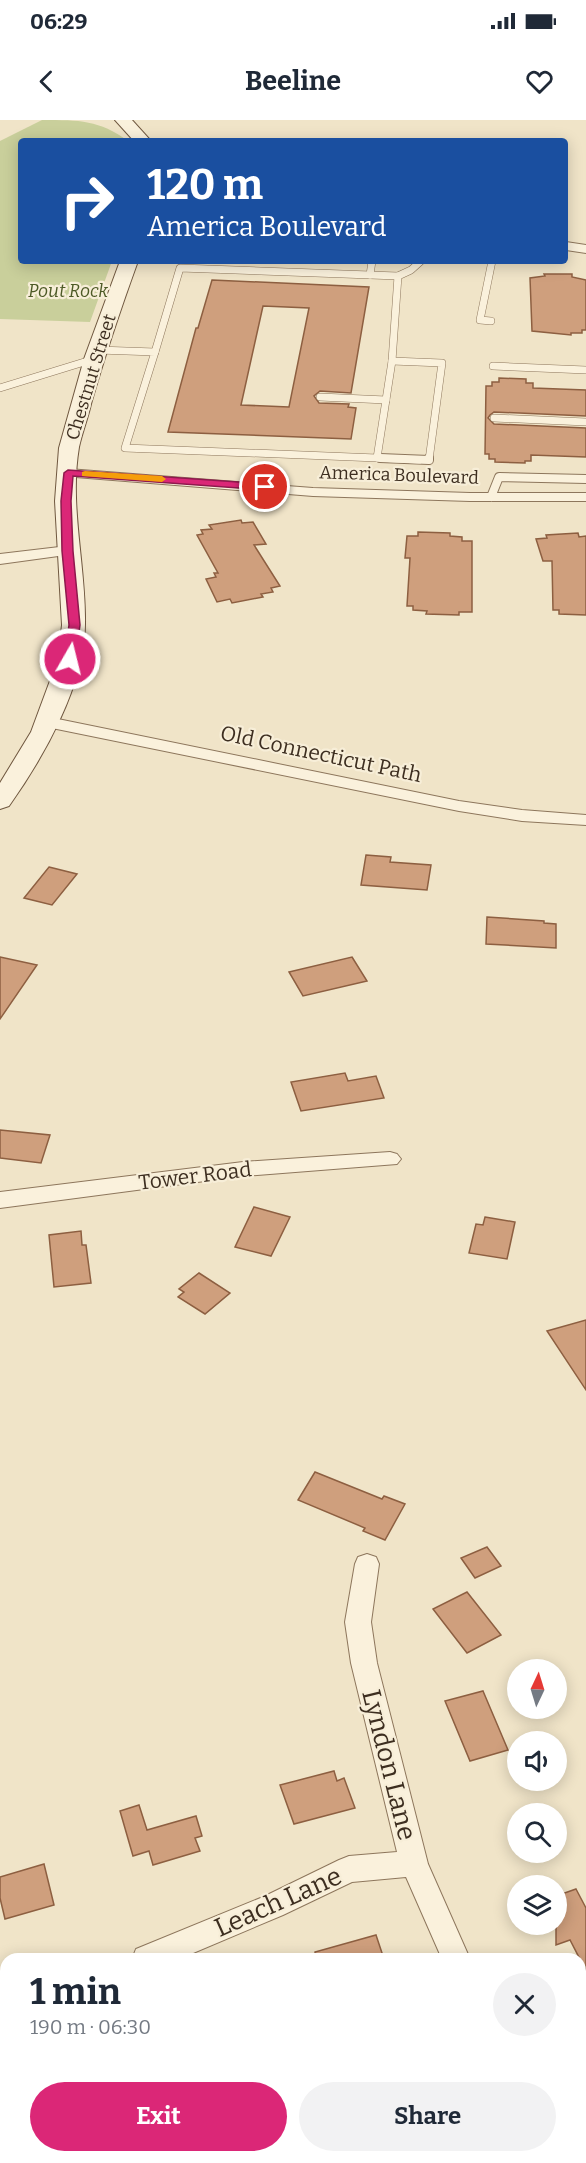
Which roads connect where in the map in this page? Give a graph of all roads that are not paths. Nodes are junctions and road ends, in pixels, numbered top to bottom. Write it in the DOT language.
graph roads {
  1 [pos="123,120"];
  2 [pos="139,138"];
  3 [pos="568,246"];
  4 [pos="586,249"];
  5 [pos="128,264"];
  6 [pos="372,264"];
  7 [pos="418,264"];
  8 [pos="491,264"];
  9 [pos="181,265"];
  10 [pos="370,275"];
  11 [pos="398,276"];
  12 [pos="491,321"];
  13 [pos="155,352"];
  14 [pos="96,354"];
  15 [pos="392,361"];
  16 [pos="493,366"];
  17 [pos="586,370"];
  18 [pos="0,388"];
  19 [pos="320,397"];
  20 [pos="386,400"];
  21 [pos="494,418"];
  22 [pos="586,422"];
  23 [pos="377,458"];
  24 [pos="68,473"];
  25 [pos="586,480"];
  26 [pos="491,497"];
  27 [pos="586,497"];
  28 [pos="68,551"];
  29 [pos="0,559"];
  30 [pos="48,722"];
  31 [pos="0,801"];
  32 [pos="586,820"];
  33 [pos="390,1159"];
  34 [pos="0,1200"];
  35 [pos="367,1564"];
  36 [pos="414,1864"];
  37 [pos="160,1953"];
  38 [pos="453,1953"];
  1 -- 2 [label="main road"];
  3 -- 4 [label="street"];
  5 -- 14 [label="main road, Chestnut Street"];
  6 -- 10 [label="lane"];
  7 -- 11 [label="lane"];
  8 -- 12 [label="lane"];
  9 -- 10 [label="lane"];
  9 -- 13 [label="lane"];
  10 -- 11 [label="lane"];
  11 -- 15 [label="lane"];
  13 -- 14 [label="lane"];
  13 -- 23 [label="lane"];
  14 -- 18 [label="lane"];
  14 -- 24 [label="main road, Chestnut Street"];
  15 -- 20 [label="lane"];
  15 -- 23 [label="lane"];
  16 -- 17 [label="lane"];
  19 -- 20 [label="lane"];
  20 -- 23 [label="lane"];
  21 -- 22 [label="lane"];
  24 -- 26 [label="street, America Boulevard"];
  24 -- 28 [label="main road, Chestnut Street"];
  25 -- 26 [label="lane"];
  26 -- 27 [label="street, America Boulevard"];
  28 -- 29 [label="street"];
  28 -- 30 [label="main road, Chestnut Street"];
  30 -- 31 [label="main road, Chestnut Street"];
  30 -- 32 [label="street, Old Connecticut Path"];
  33 -- 34 [label="street, Tower Road"];
  35 -- 36 [label="street, Lyndon Lane"];
  36 -- 37 [label="street, Leach Lane"];
  36 -- 38 [label="street, Lyndon Lane"];
}
